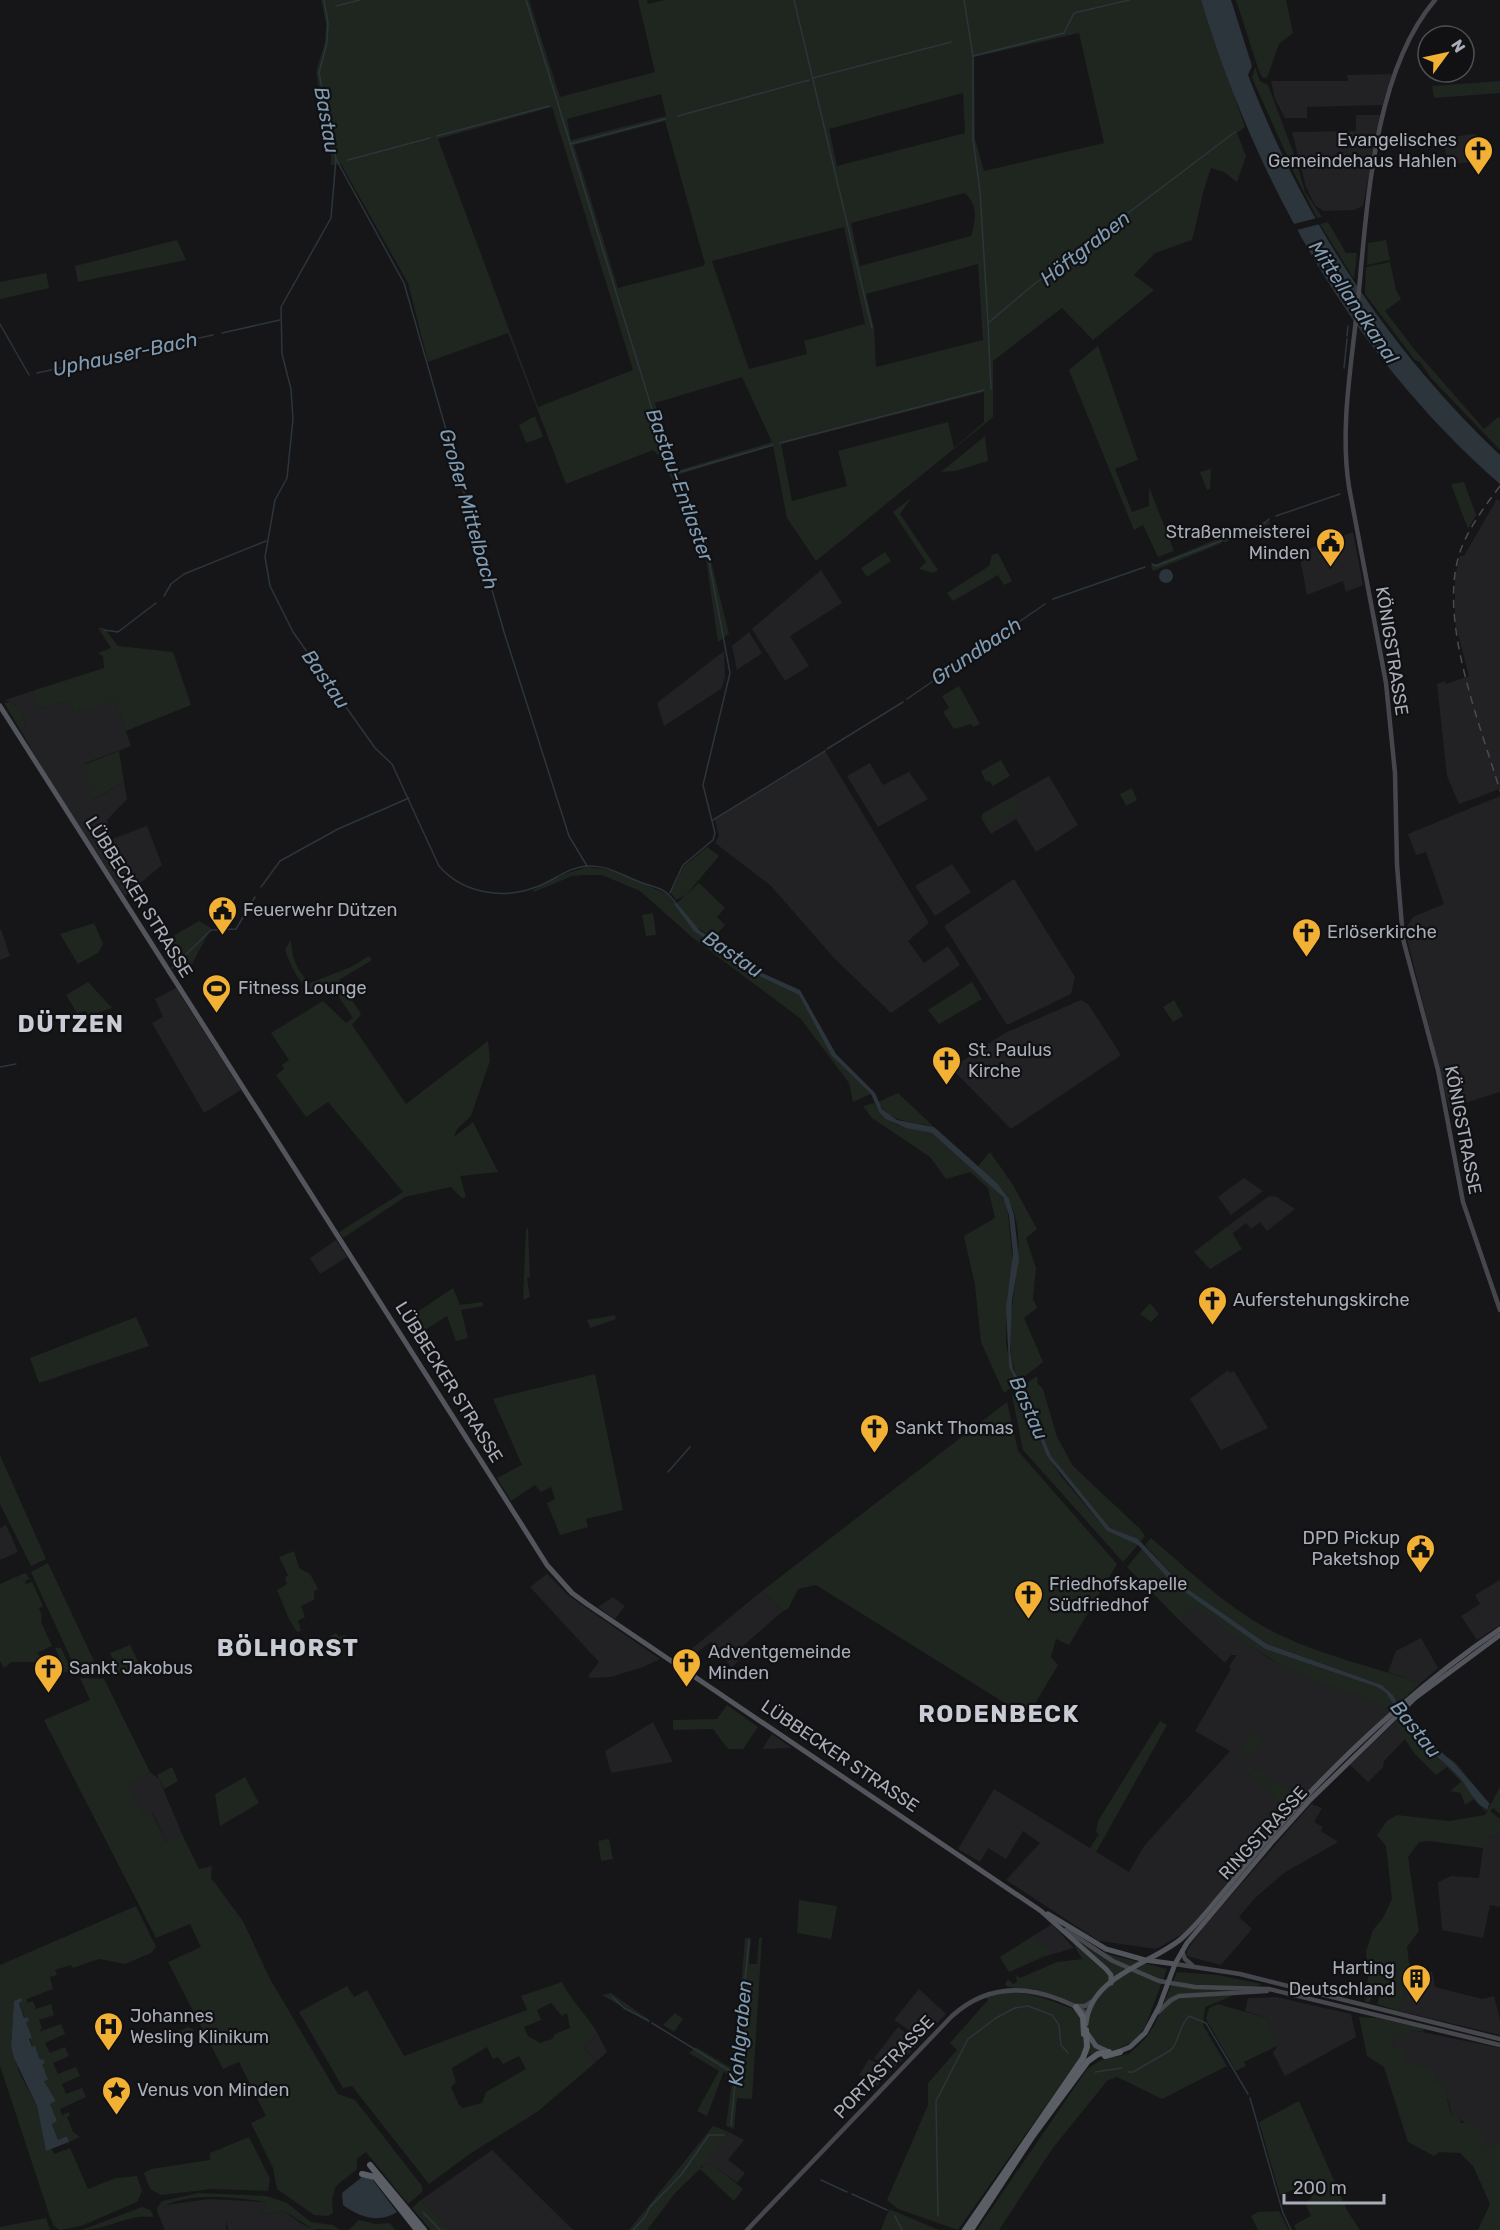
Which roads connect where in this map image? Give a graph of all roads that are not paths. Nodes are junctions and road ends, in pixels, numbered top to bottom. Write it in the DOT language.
graph roads {
  1 [pos="1435,0"];
  2 [pos="0,706"];
  3 [pos="1500,1310"];
  4 [pos="1500,1629"];
  5 [pos="1500,1635"];
  6 [pos="1403,1707"];
  7 [pos="1395,1714"];
  8 [pos="1041,1911"];
  9 [pos="1056,1924"];
  10 [pos="1182,1951"];
  11 [pos="1145,1960"];
  12 [pos="1175,1964"];
  13 [pos="1194,1966"];
  14 [pos="1109,1985"];
  15 [pos="1278,1991"];
  16 [pos="1095,2000"];
  17 [pos="1074,2006"];
  18 [pos="1087,2015"];
  19 [pos="1155,2015"];
  20 [pos="1086,2030"];
  21 [pos="1500,2039"];
  22 [pos="1500,2045"];
  23 [pos="1109,2052"];
  24 [pos="1120,2052"];
  25 [pos="1086,2053"];
  26 [pos="1084,2067"];
  27 [pos="369,2165"];
  28 [pos="362,2174"];
  29 [pos="401,2207"];
  30 [pos="407,2214"];
  31 [pos="417,2230"];
  32 [pos="424,2230"];
  33 [pos="747,2230"];
  34 [pos="964,2230"];
  35 [pos="971,2230"];
  1 -- 3 [label="main road, KÖNIGSTRASSE"];
  2 -- 8 [label="main road, LÜBBECKER STRASSE"];
  4 -- 6 [label="main road, RINGSTRASSE"];
  5 -- 6 [label="main road, RINGSTRASSE"];
  6 -- 7 [label="main road, RINGSTRASSE"];
  7 -- 10 [label="main road, RINGSTRASSE"];
  7 -- 11 [label="main road, RINGSTRASSE"];
  8 -- 9 [label="main road, LÜBBECKER STRASSE"];
  8 -- 11 [label="main road, LÜBBECKER STRASSE"];
  9 -- 14 [label="main road, LÜBBECKER STRASSE"];
  9 -- 15 [label="main road"];
  10 -- 12 [label="main road, RINGSTRASSE"];
  10 -- 13 [label="main road"];
  11 -- 12 [label="main road, LÜBBECKER STRASSE"];
  11 -- 14 [label="main road, RINGSTRASSE"];
  12 -- 13 [label="main road"];
  12 -- 19 [label="main road, RINGSTRASSE"];
  13 -- 21 [label="main road"];
  14 -- 16 [label="main road, RINGSTRASSE"];
  15 -- 19 [label="main road"];
  15 -- 22 [label="main road"];
  16 -- 17 [label="main road"];
  16 -- 18 [label="main road, RINGSTRASSE"];
  17 -- 18 [label="main road, PORTASTRASSE"];
  17 -- 25 [label="highway"];
  17 -- 33 [label="main road, PORTASTRASSE"];
  18 -- 20 [label="main road"];
  19 -- 24 [label="main road, RINGSTRASSE"];
  20 -- 23 [label="main road"];
  20 -- 25 [label="highway"];
  23 -- 24 [label="main road"];
  23 -- 26 [label="highway"];
  24 -- 26 [label="highway"];
  25 -- 34 [label="highway"];
  26 -- 35 [label="highway"];
  27 -- 29 [label="highway"];
  28 -- 29 [label="highway"];
  29 -- 30 [label="highway"];
  30 -- 31 [label="highway"];
  30 -- 32 [label="highway"];
}
